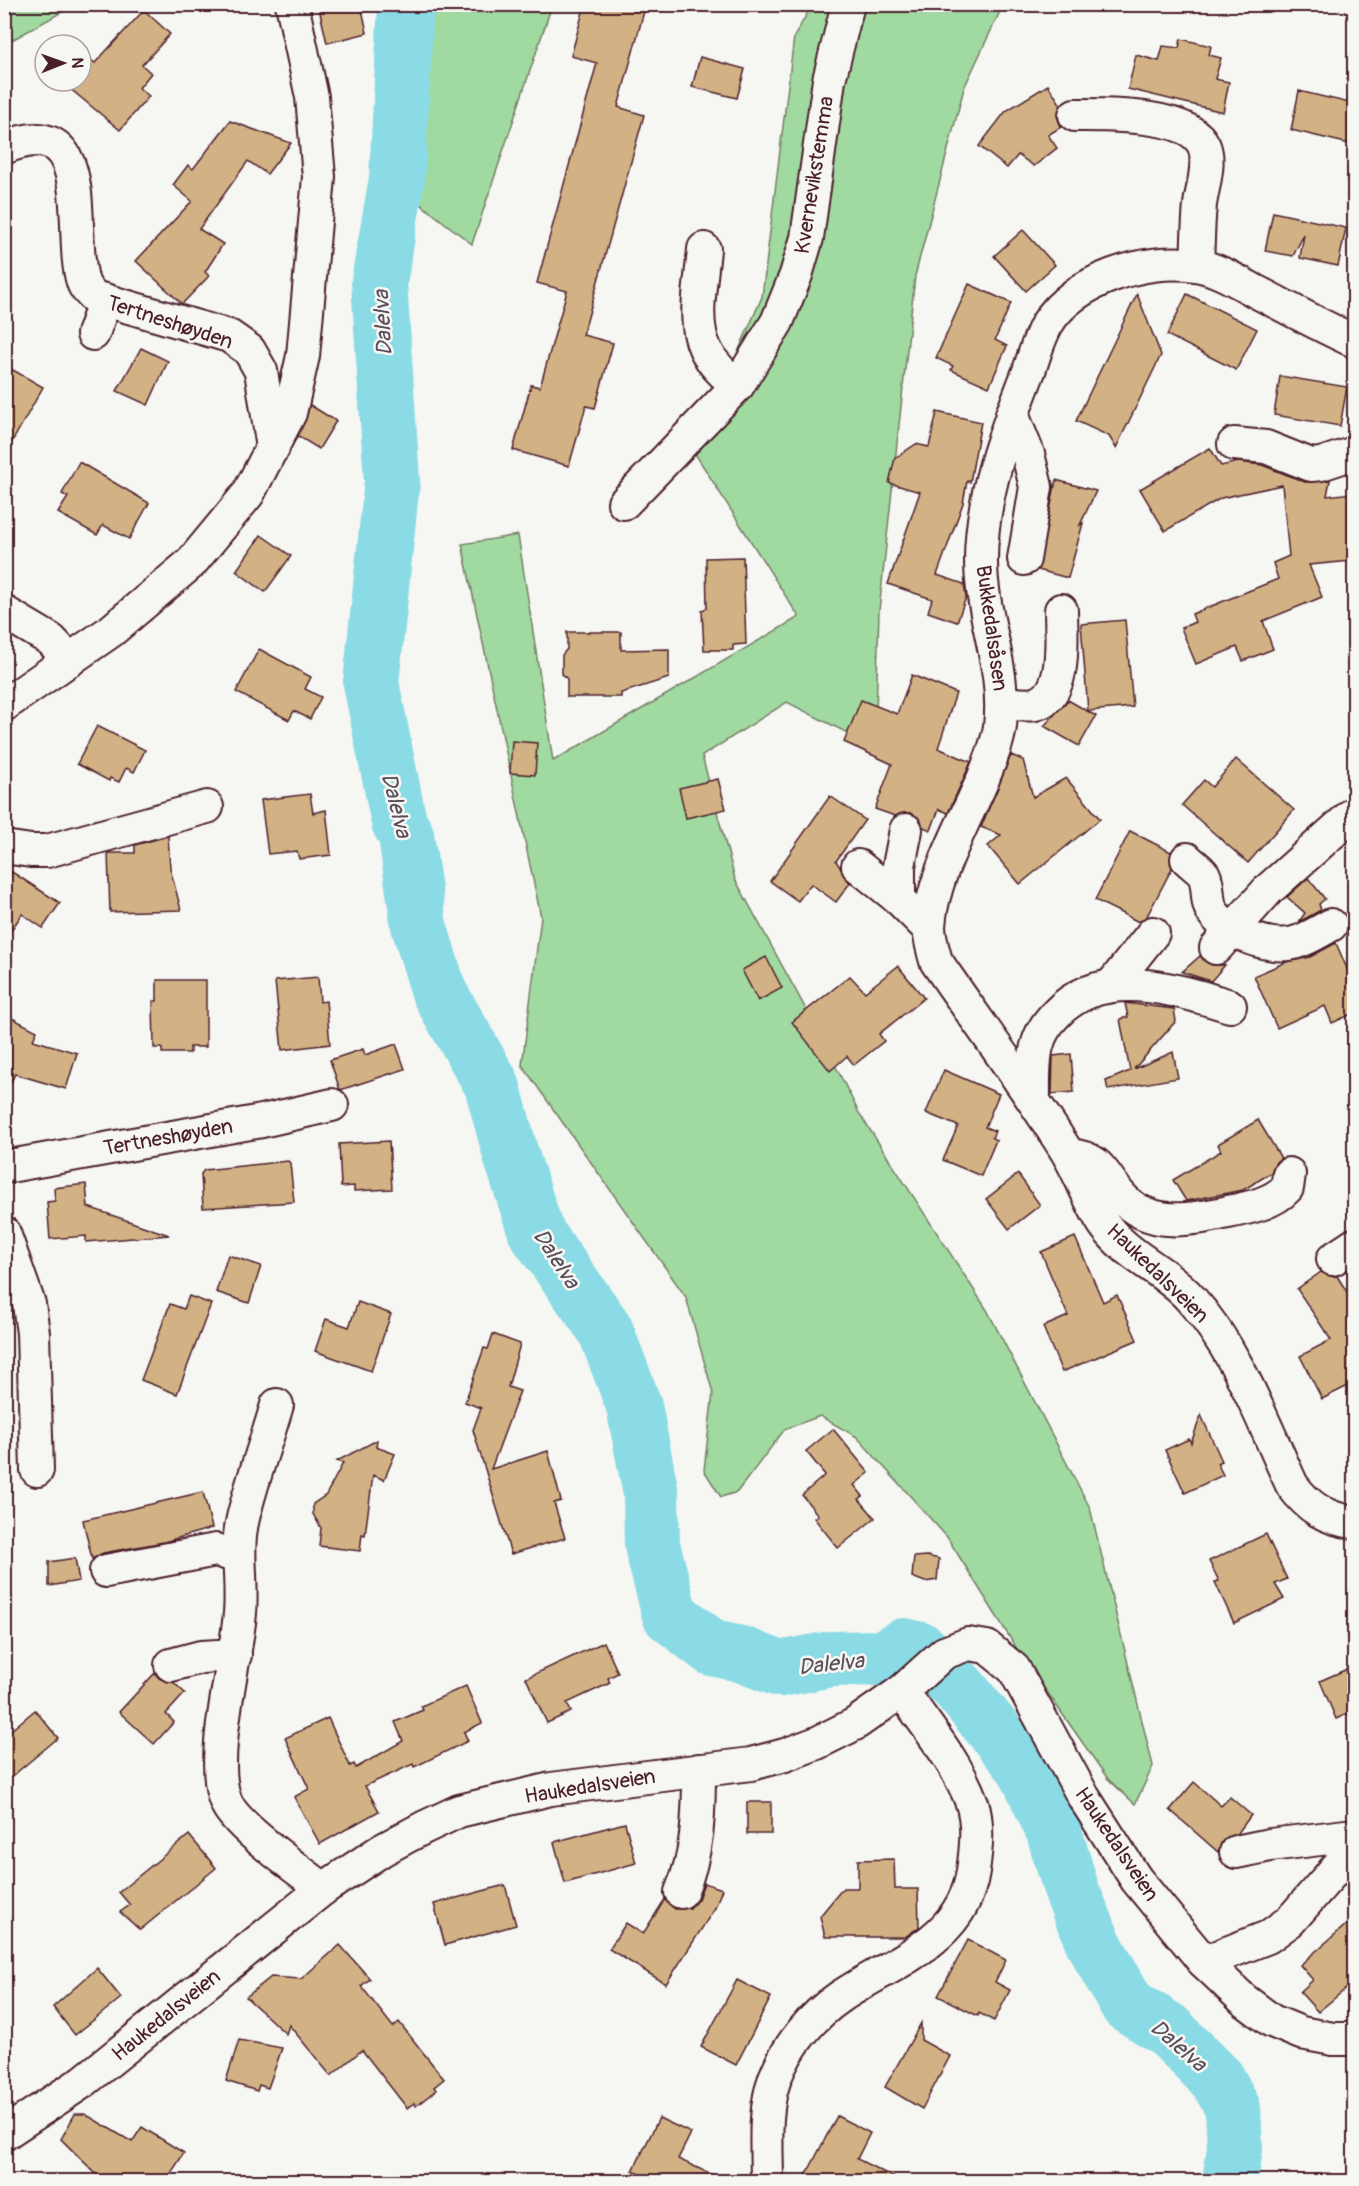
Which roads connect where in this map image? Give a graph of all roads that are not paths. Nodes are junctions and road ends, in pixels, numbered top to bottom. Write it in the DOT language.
graph roads {
  1 [pos="292,4"];
  2 [pos="848,4"];
  3 [pos="1076,115"];
  4 [pos="4,148"];
  5 [pos="704,249"];
  6 [pos="1197,265"];
  7 [pos="105,300"];
  8 [pos="93,334"];
  9 [pos="1354,341"];
  10 [pos="738,385"];
  11 [pos="1012,414"];
  12 [pos="1234,444"];
  13 [pos="273,448"];
  14 [pos="1354,453"];
  15 [pos="624,503"];
  16 [pos="1024,559"];
  17 [pos="1061,610"];
  18 [pos="4,612"];
  19 [pos="70,660"];
  20 [pos="1002,703"];
  21 [pos="4,705"];
  22 [pos="207,807"];
  23 [pos="1354,813"];
  24 [pos="906,830"];
  25 [pos="4,847"];
  26 [pos="1187,859"];
  27 [pos="858,866"];
  28 [pos="899,899"];
  29 [pos="1331,926"];
  30 [pos="929,929"];
  31 [pos="1153,933"];
  32 [pos="1225,939"];
  33 [pos="936,961"];
  34 [pos="1112,986"];
  35 [pos="1230,1006"];
  36 [pos="1034,1101"];
  37 [pos="332,1105"];
  38 [pos="1069,1155"];
  39 [pos="4,1167"];
  40 [pos="1290,1174"];
  41 [pos="4,1233"];
  42 [pos="277,1405"];
  43 [pos="37,1470"];
  44 [pos="1354,1522"];
  45 [pos="238,1557"];
  46 [pos="106,1571"];
  47 [pos="235,1655"];
  48 [pos="171,1665"];
  49 [pos="902,1691"];
  50 [pos="699,1770"];
  51 [pos="1354,1835"];
  52 [pos="1354,1848"];
  53 [pos="1236,1852"];
  54 [pos="323,1889"];
  55 [pos="681,1892"];
  56 [pos="1204,1962"];
  57 [pos="1354,2039"];
  58 [pos="4,2134"];
  59 [pos="767,2181"];
  1 -- 13 [label="street"];
  2 -- 10 [label="street, Kvernevikstemma"];
  3 -- 6 [label="street"];
  4 -- 7 [label="street, Tertneshøyden"];
  5 -- 10 [label="street"];
  6 -- 9 [label="street, Bukkedalsåsen"];
  6 -- 11 [label="street, Bukkedalsåsen"];
  7 -- 8 [label="street"];
  7 -- 13 [label="street, Tertneshøyden"];
  10 -- 15 [label="street, Kvernevikstemma"];
  11 -- 16 [label="street, Bukkedalsåsen"];
  11 -- 20 [label="street, Bukkedalsåsen"];
  12 -- 14 [label="street"];
  13 -- 19 [label="street"];
  17 -- 20 [label="street, Bukkedalsåsen"];
  18 -- 19 [label="street"];
  19 -- 21 [label="street"];
  20 -- 30 [label="street, Bukkedalsåsen"];
  22 -- 25 [label="street"];
  23 -- 32 [label="street"];
  24 -- 28 [label="street"];
  26 -- 32 [label="street"];
  27 -- 28 [label="street"];
  28 -- 30 [label="street"];
  29 -- 32 [label="street"];
  30 -- 33 [label="street, Bukkedalsåsen"];
  31 -- 34 [label="street"];
  33 -- 36 [label="street, Haukedalsveien"];
  34 -- 35 [label="street"];
  34 -- 36 [label="street"];
  36 -- 38 [label="street, Haukedalsveien"];
  37 -- 39 [label="street, Tertneshøyden"];
  38 -- 40 [label="street, Haukedalsveien"];
  38 -- 44 [label="street, Haukedalsveien"];
  41 -- 43 [label="street"];
  42 -- 45 [label="street"];
  45 -- 46 [label="street"];
  45 -- 47 [label="street"];
  47 -- 48 [label="street"];
  47 -- 54 [label="street"];
  49 -- 50 [label="street, Haukedalsveien"];
  49 -- 56 [label="street, Haukedalsveien"];
  49 -- 59 [label="street"];
  50 -- 54 [label="street, Haukedalsveien"];
  50 -- 55 [label="street"];
  51 -- 53 [label="street"];
  52 -- 56 [label="street"];
  54 -- 58 [label="street, Haukedalsveien"];
  56 -- 57 [label="street, Haukedalsveien"];
}
